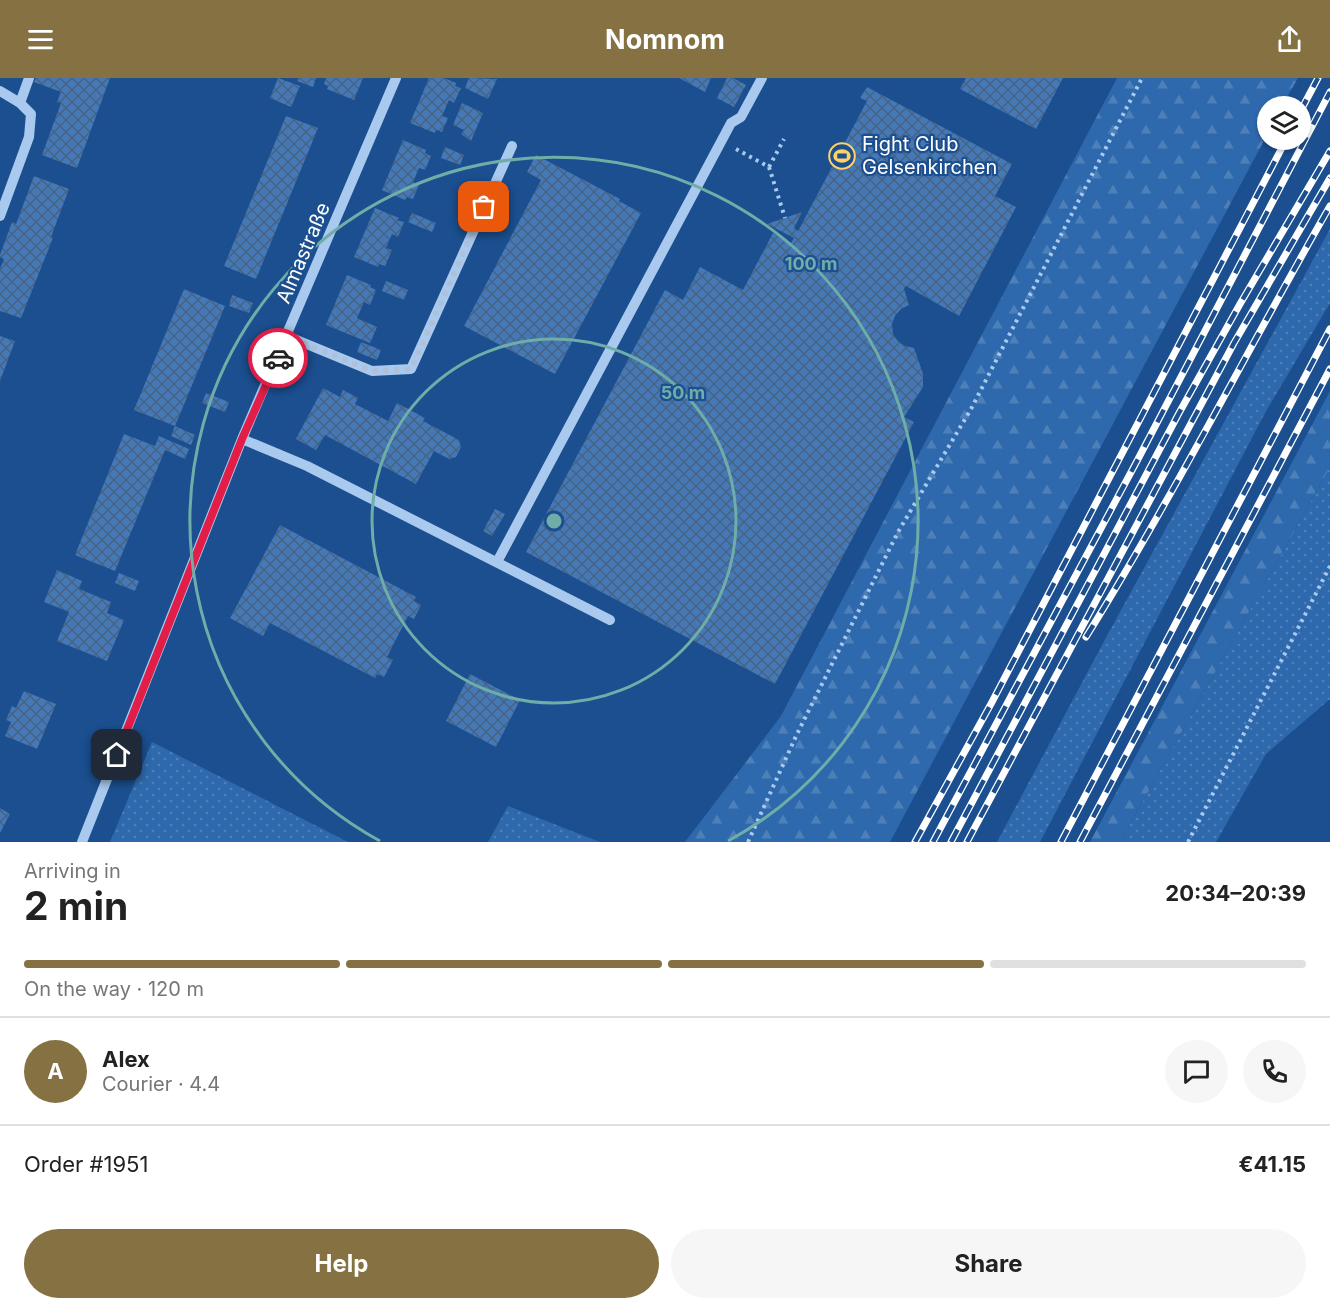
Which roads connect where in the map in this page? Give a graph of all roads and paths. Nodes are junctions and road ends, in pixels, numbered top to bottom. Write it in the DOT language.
graph roads {
  1 [pos="29,78"];
  2 [pos="396,78"];
  3 [pos="762,78"];
  4 [pos="1142,78"];
  5 [pos="0,91"];
  6 [pos="20,103"];
  7 [pos="784,139"];
  8 [pos="722,141"];
  9 [pos="512,146"];
  10 [pos="769,167"];
  11 [pos="0,216"];
  12 [pos="785,218"];
  13 [pos="287,336"];
  14 [pos="242,439"];
  15 [pos="497,562"];
  16 [pos="1330,566"];
  17 [pos="610,620"];
  18 [pos="82,842"];
  19 [pos="748,842"];
  20 [pos="1188,842"];
  1 -- 6 [label="street"];
  2 -- 13 [label="street, Almastraße"];
  3 -- 8 [label="street"];
  4 -- 19 [label="path"];
  5 -- 6 [label="street"];
  6 -- 11 [label="street"];
  7 -- 10 [label="path"];
  8 -- 10 [label="path"];
  8 -- 15 [label="street"];
  9 -- 13 [label="street"];
  10 -- 12 [label="path"];
  13 -- 14 [label="street, Almastraße"];
  14 -- 15 [label="street"];
  14 -- 18 [label="street, Almastraße"];
  15 -- 17 [label="street"];
  16 -- 20 [label="path"];
}
